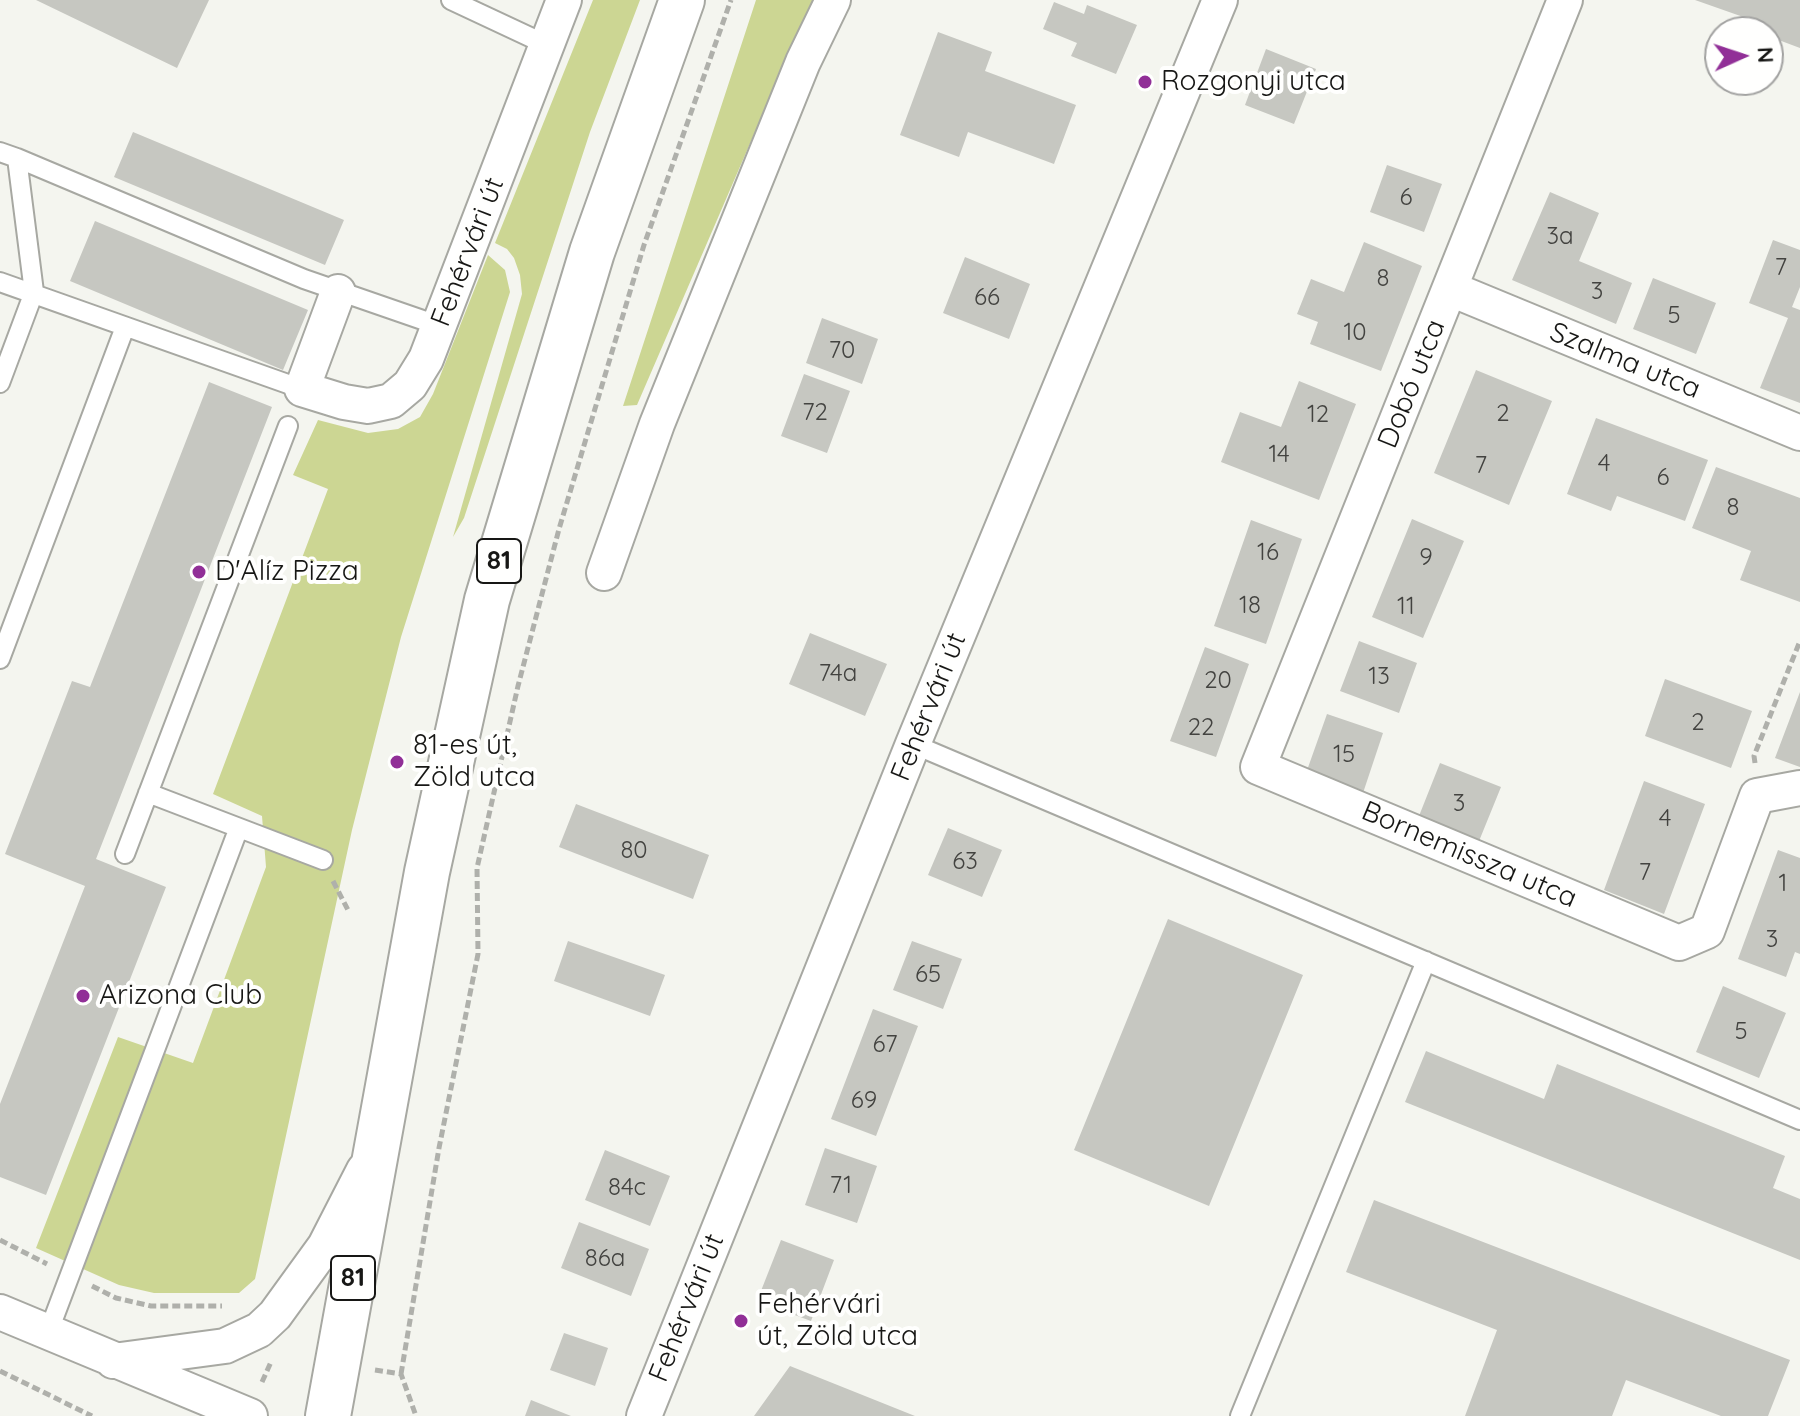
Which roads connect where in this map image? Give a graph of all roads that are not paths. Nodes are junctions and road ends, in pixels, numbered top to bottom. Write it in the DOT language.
graph roads {
  1 [pos="451,0"];
  2 [pos="564,0"];
  3 [pos="682,0"];
  4 [pos="833,0"];
  5 [pos="1220,0"];
  6 [pos="1565,0"];
  7 [pos="547,45"];
  8 [pos="8,155"];
  9 [pos="0,282"];
  10 [pos="1451,289"];
  11 [pos="34,292"];
  12 [pos="338,292"];
  13 [pos="440,326"];
  14 [pos="125,327"];
  15 [pos="0,383"];
  16 [pos="302,389"];
  17 [pos="288,426"];
  18 [pos="1800,433"];
  19 [pos="604,573"];
  20 [pos="0,659"];
  21 [pos="913,744"];
  22 [pos="1258,767"];
  23 [pos="1800,788"];
  24 [pos="148,793"];
  25 [pos="238,830"];
  26 [pos="125,854"];
  27 [pos="323,860"];
  28 [pos="1426,961"];
  29 [pos="1800,1120"];
  30 [pos="379,1140"];
  31 [pos="0,1312"];
  32 [pos="48,1333"];
  33 [pos="113,1361"];
  34 [pos="250,1416"];
  35 [pos="328,1416"];
  36 [pos="644,1416"];
  37 [pos="1240,1416"];
  1 -- 7 [label="lane"];
  2 -- 7 [label="street, Fehérvári út"];
  3 -- 30 [label="main road, 81"];
  4 -- 19 [label="street"];
  5 -- 21 [label="street, Fehérvári út"];
  6 -- 10 [label="street, Dobó utca"];
  7 -- 13 [label="street, Fehérvári út"];
  8 -- 11 [label="lane"];
  8 -- 12 [label="lane"];
  9 -- 11 [label="lane"];
  10 -- 18 [label="street, Szalma utca"];
  10 -- 22 [label="street, Dobó utca"];
  11 -- 14 [label="lane"];
  11 -- 15 [label="lane"];
  12 -- 13 [label="lane"];
  12 -- 16 [label="street"];
  13 -- 16 [label="street, Fehérvári út"];
  14 -- 16 [label="lane"];
  14 -- 20 [label="lane"];
  17 -- 24 [label="lane"];
  21 -- 28 [label="lane"];
  21 -- 36 [label="street, Fehérvári út"];
  22 -- 23 [label="street, Bornemissza utca"];
  24 -- 25 [label="lane"];
  24 -- 26 [label="lane"];
  25 -- 27 [label="lane"];
  25 -- 32 [label="lane"];
  28 -- 29 [label="lane"];
  28 -- 37 [label="lane"];
  30 -- 33 [label="street"];
  30 -- 35 [label="main road, 81"];
  31 -- 32 [label="street"];
  32 -- 33 [label="street"];
  33 -- 34 [label="street"];
}
